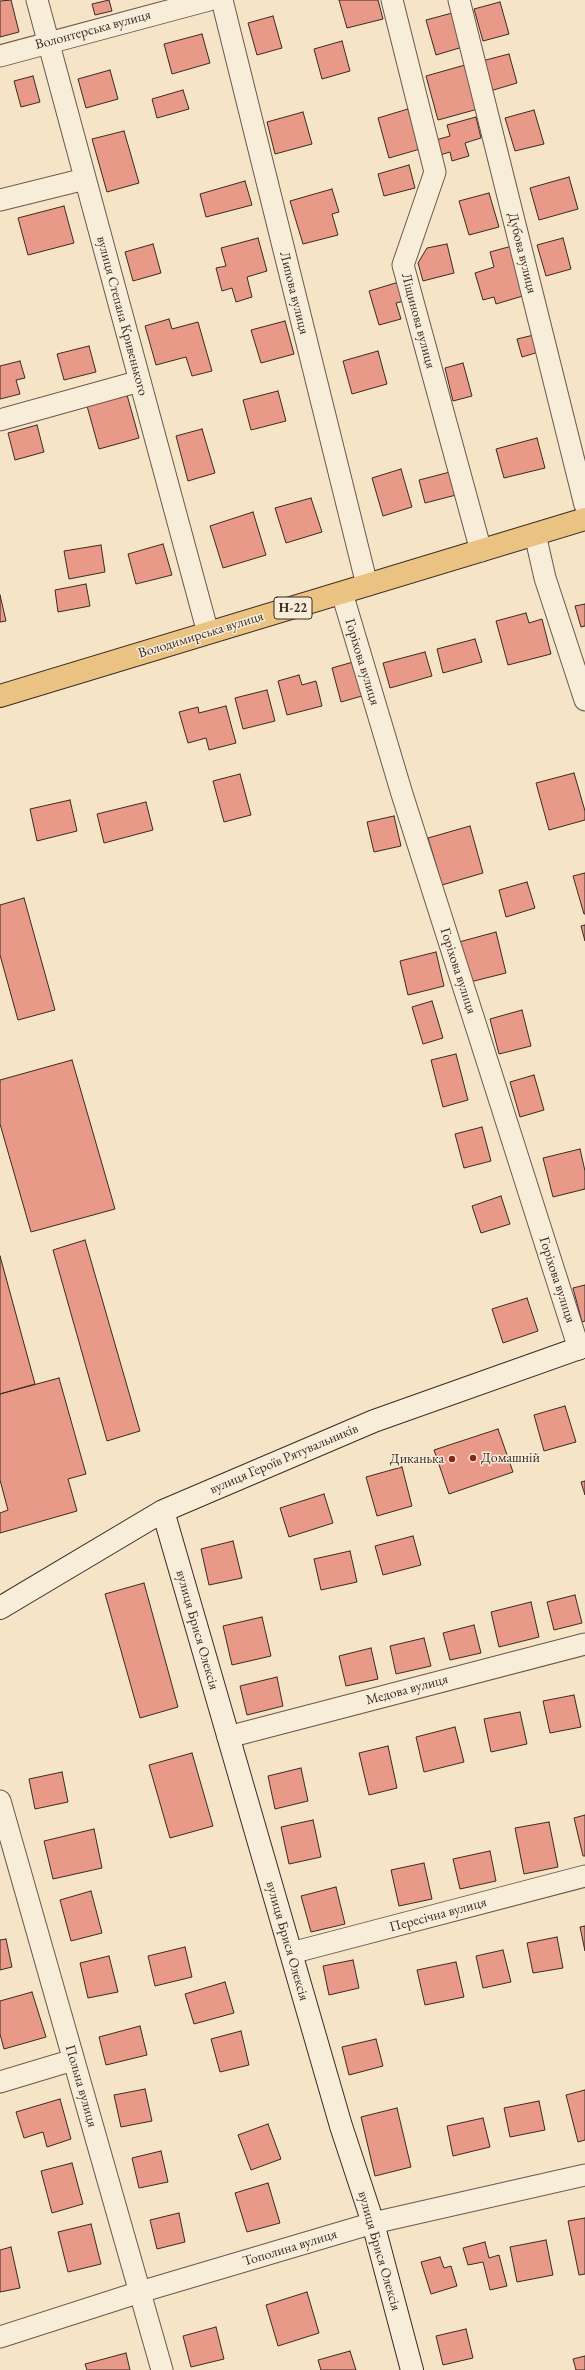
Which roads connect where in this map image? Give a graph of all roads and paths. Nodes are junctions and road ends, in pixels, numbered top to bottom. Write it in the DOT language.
graph roads {
  1 [pos="37,0"];
  2 [pos="209,0"];
  3 [pos="222,0"];
  4 [pos="392,0"];
  5 [pos="459,0"];
  6 [pos="48,42"];
  7 [pos="0,56"];
  8 [pos="85,178"];
  9 [pos="0,200"];
  10 [pos="140,381"];
  11 [pos="0,420"];
  12 [pos="585,505"];
  13 [pos="585,519"];
  14 [pos="535,534"];
  15 [pos="481,551"];
  16 [pos="367,585"];
  17 [pos="342,593"];
  18 [pos="208,633"];
  19 [pos="0,696"];
  20 [pos="585,700"];
  21 [pos="582,1347"];
  22 [pos="163,1511"];
  23 [pos="0,1608"];
  24 [pos="585,1644"];
  25 [pos="228,1737"];
  26 [pos="0,1801"];
  27 [pos="585,1876"];
  28 [pos="291,1953"];
  29 [pos="73,2060"];
  30 [pos="0,2082"];
  31 [pos="585,2174"];
  32 [pos="373,2223"];
  33 [pos="140,2292"];
  34 [pos="0,2337"];
  35 [pos="162,2370"];
  36 [pos="412,2370"];
  1 -- 6 [label="street, вулиця Степана Кривенького"];
  2 -- 6 [label="street, Волонтерська вулиця"];
  3 -- 16 [label="street, Липова вулиця"];
  4 -- 15 [label="street, Ліщинова вулиця"];
  5 -- 12 [label="street, Дубова вулиця"];
  6 -- 7 [label="street, Волонтерська вулиця"];
  6 -- 8 [label="street, вулиця Степана Кривенького"];
  8 -- 9 [label="street"];
  8 -- 10 [label="street, вулиця Степана Кривенького"];
  10 -- 11 [label="street"];
  10 -- 18 [label="street, вулиця Степана Кривенького"];
  13 -- 14 [label="main road, Володимирська вулиця / Н-22"];
  14 -- 15 [label="main road, Володимирська вулиця / Н-22"];
  14 -- 20 [label="street"];
  15 -- 16 [label="main road, Володимирська вулиця / Н-22"];
  16 -- 17 [label="main road, Володимирська вулиця / Н-22"];
  17 -- 18 [label="main road, Володимирська вулиця / Н-22"];
  17 -- 21 [label="street, Горіхова вулиця"];
  18 -- 19 [label="main road, Володимирська вулиця / Н-22"];
  21 -- 22 [label="street, вулиця Героїв Рятувальників"];
  22 -- 23 [label="street, вулиця Героїв Рятувальників"];
  22 -- 25 [label="street, вулиця Брися Олексія"];
  24 -- 25 [label="street, Медова вулиця"];
  25 -- 28 [label="street, вулиця Брися Олексія"];
  26 -- 29 [label="street, Польна вулиця"];
  27 -- 28 [label="street, Пересічна вулиця"];
  28 -- 32 [label="street, вулиця Брися Олексія"];
  29 -- 30 [label="street"];
  29 -- 33 [label="street, Польна вулиця"];
  31 -- 32 [label="street, Тополина вулиця"];
  32 -- 33 [label="street, Тополина вулиця"];
  32 -- 36 [label="street, вулиця Брися Олексія"];
  33 -- 34 [label="street, Тополина вулиця"];
  33 -- 35 [label="street, Польна вулиця"];
}
